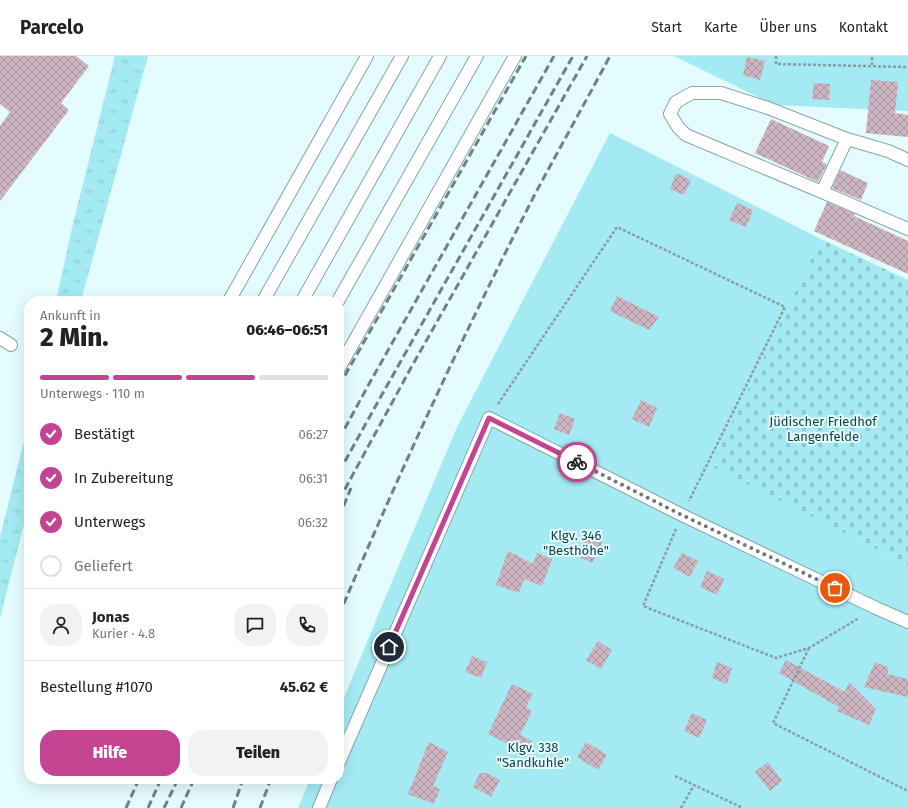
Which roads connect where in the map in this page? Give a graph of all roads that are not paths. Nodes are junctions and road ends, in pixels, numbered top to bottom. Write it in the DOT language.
graph roads {
  1 [pos="367,56"];
  2 [pos="402,56"];
  3 [pos="440,56"];
  4 [pos="477,56"];
  5 [pos="515,56"];
  6 [pos="847,139"];
  7 [pos="908,160"];
  8 [pos="822,192"];
  9 [pos="908,229"];
  10 [pos="232,296"];
  11 [pos="266,296"];
  12 [pos="305,296"];
  13 [pos="341,296"];
  14 [pos="0,338"];
  15 [pos="11,345"];
  16 [pos="344,359"];
  17 [pos="908,622"];
  18 [pos="344,751"];
  19 [pos="330,784"];
  20 [pos="319,808"];
  1 -- 10 [label="lane"];
  2 -- 11 [label="lane"];
  3 -- 12 [label="lane"];
  4 -- 13 [label="lane"];
  5 -- 16 [label="lane"];
  6 -- 7 [label="lane"];
  6 -- 8 [label="lane"];
  6 -- 8 [label="lane"];
  8 -- 9 [label="lane"];
  14 -- 15 [label="lane"];
  17 -- 18 [label="lane"];
  19 -- 20 [label="lane"];
}
